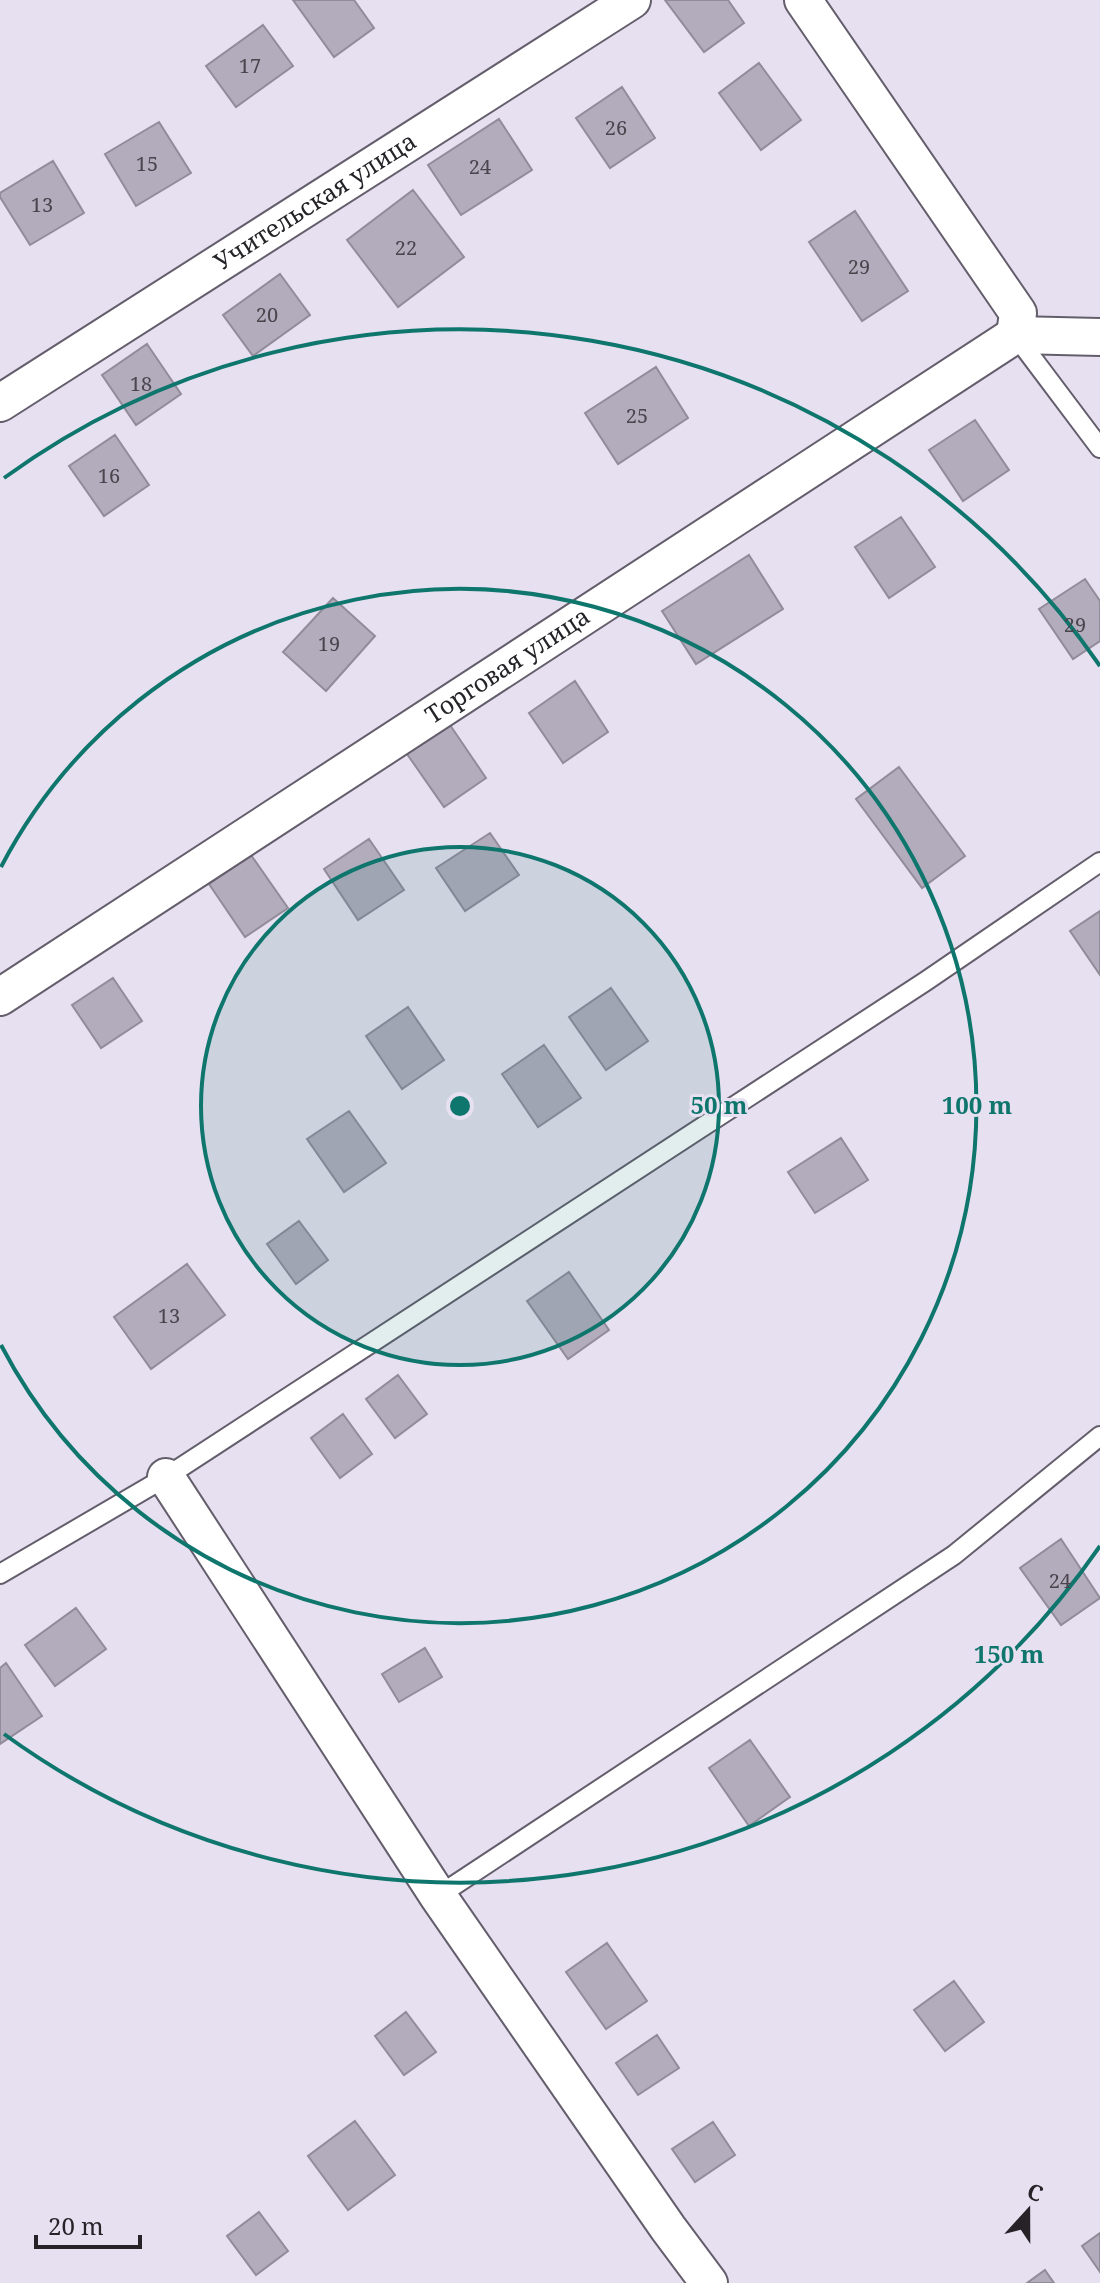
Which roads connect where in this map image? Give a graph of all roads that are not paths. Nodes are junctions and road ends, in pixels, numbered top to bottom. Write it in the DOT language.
graph roads {
  1 [pos="632,0"];
  2 [pos="803,0"];
  3 [pos="1015,335"];
  4 [pos="1100,337"];
  5 [pos="0,403"];
  6 [pos="1100,448"];
  7 [pos="1100,862"];
  8 [pos="0,997"];
  9 [pos="1100,1436"];
  10 [pos="166,1477"];
  11 [pos="0,1574"];
  12 [pos="438,1896"];
  13 [pos="709,2283"];
  1 -- 5 [label="street, Учительская улица"];
  2 -- 3 [label="street"];
  3 -- 4 [label="street"];
  3 -- 6 [label="lane"];
  3 -- 8 [label="street, Торговая улица"];
  7 -- 10 [label="lane"];
  9 -- 12 [label="lane"];
  10 -- 11 [label="lane"];
  10 -- 12 [label="street"];
  12 -- 13 [label="street"];
}
